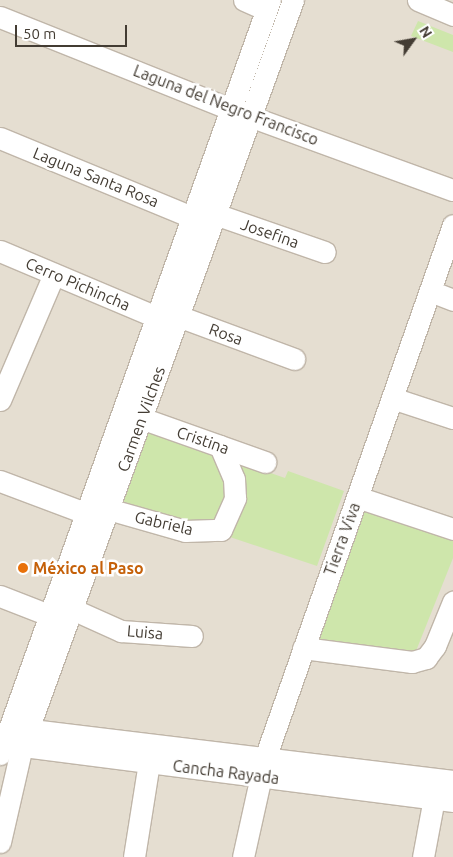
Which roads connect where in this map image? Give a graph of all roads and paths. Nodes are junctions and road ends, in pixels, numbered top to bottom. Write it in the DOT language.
graph roads {
  1 [pos="244,0"];
  2 [pos="293,0"];
  3 [pos="418,0"];
  4 [pos="268,5"];
  5 [pos="453,15"];
  6 [pos="0,17"];
  7 [pos="230,110"];
  8 [pos="251,116"];
  9 [pos="0,138"];
  10 [pos="453,190"];
  11 [pos="215,214"];
  12 [pos="192,217"];
  13 [pos="453,225"];
  14 [pos="0,251"];
  15 [pos="325,252"];
  16 [pos="54,274"];
  17 [pos="430,291"];
  18 [pos="453,300"];
  19 [pos="178,316"];
  20 [pos="156,317"];
  21 [pos="294,359"];
  22 [pos="7,363"];
  23 [pos="392,398"];
  24 [pos="0,400"];
  25 [pos="141,418"];
  26 [pos="453,418"];
  27 [pos="220,446"];
  28 [pos="265,462"];
  29 [pos="0,481"];
  30 [pos="357,497"];
  31 [pos="108,509"];
  32 [pos="85,513"];
  33 [pos="453,529"];
  34 [pos="0,596"];
  35 [pos="453,602"];
  36 [pos="72,609"];
  37 [pos="49,615"];
  38 [pos="192,636"];
  39 [pos="303,648"];
  40 [pos="9,738"];
  41 [pos="149,762"];
  42 [pos="262,767"];
  43 [pos="453,782"];
  44 [pos="443,799"];
  45 [pos="0,842"];
  46 [pos="134,857"];
  47 [pos="243,857"];
  48 [pos="423,857"];
  1 -- 4 [label="street"];
  2 -- 8 [label="street, Carmen Vilches"];
  3 -- 5 [label="street"];
  4 -- 7 [label="street, Carmen Vilches"];
  6 -- 7 [label="street, Laguna del Negro Francisco"];
  7 -- 8 [label="street, Laguna del Negro Francisco"];
  7 -- 12 [label="street, Carmen Vilches"];
  8 -- 10 [label="street, Laguna del Negro Francisco"];
  8 -- 11 [label="street, Carmen Vilches"];
  9 -- 12 [label="street, Laguna Santa Rosa"];
  11 -- 15 [label="street, Josefina"];
  11 -- 19 [label="street, Carmen Vilches"];
  12 -- 20 [label="street, Carmen Vilches"];
  13 -- 17 [label="street, Tierra Viva"];
  14 -- 16 [label="street, Cerro Pichincha"];
  16 -- 20 [label="street, Cerro Pichincha"];
  16 -- 22 [label="street"];
  17 -- 18 [label="street"];
  17 -- 23 [label="street, Tierra Viva"];
  19 -- 20 [label="street, Rosa"];
  19 -- 21 [label="street, Rosa"];
  19 -- 25 [label="street, Carmen Vilches"];
  20 -- 32 [label="street, Carmen Vilches"];
  22 -- 24 [label="street"];
  23 -- 26 [label="street"];
  23 -- 30 [label="street, Tierra Viva"];
  25 -- 27 [label="street, Cristina"];
  25 -- 31 [label="street, Carmen Vilches"];
  27 -- 28 [label="street, Cristina"];
  27 -- 31 [label="street, Gabriela"];
  29 -- 32 [label="street"];
  30 -- 33 [label="street"];
  30 -- 39 [label="street, Tierra Viva"];
  31 -- 36 [label="street, Carmen Vilches"];
  32 -- 37 [label="street, Carmen Vilches"];
  34 -- 37 [label="street"];
  35 -- 39 [label="street"];
  36 -- 38 [label="street, Luisa"];
  36 -- 40 [label="street, Carmen Vilches"];
  37 -- 40 [label="street, Carmen Vilches"];
  39 -- 42 [label="street, Tierra Viva"];
  40 -- 41 [label="street, Cancha Rayada"];
  40 -- 42 [label="street, Cancha Rayada"];
  40 -- 45 [label="street, Carmen Vilches"];
  41 -- 42 [label="street, Cancha Rayada"];
  41 -- 46 [label="street"];
  42 -- 43 [label="street, Cancha Rayada"];
  42 -- 44 [label="street, Cancha Rayada"];
  42 -- 47 [label="street, Tierra Viva"];
  44 -- 48 [label="street"];
}
